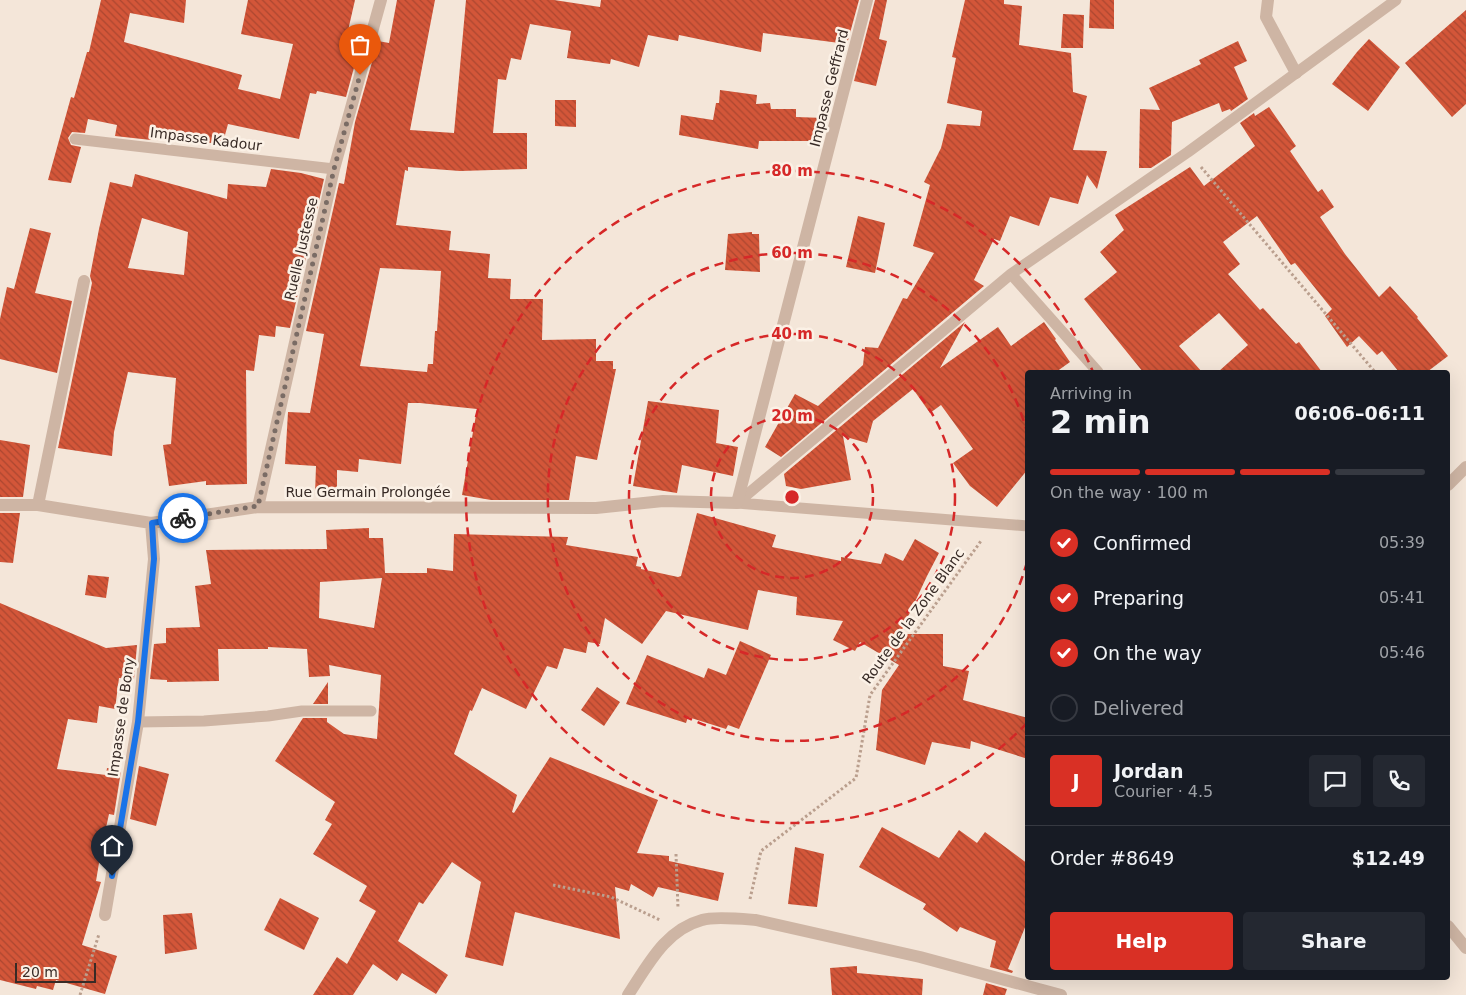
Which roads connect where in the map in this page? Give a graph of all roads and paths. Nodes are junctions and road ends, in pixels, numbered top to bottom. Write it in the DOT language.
graph roads {
  1 [pos="381,0"];
  2 [pos="867,0"];
  3 [pos="1268,0"];
  4 [pos="1396,0"];
  5 [pos="1296,73"];
  6 [pos="75,139"];
  7 [pos="1188,152"];
  8 [pos="334,169"];
  9 [pos="1011,274"];
  10 [pos="84,281"];
  11 [pos="1096,370"];
  12 [pos="1373,370"];
  13 [pos="1466,467"];
  14 [pos="1450,483"];
  15 [pos="737,503"];
  16 [pos="0,505"];
  17 [pos="38,505"];
  18 [pos="258,506"];
  19 [pos="152,523"];
  20 [pos="994,523"];
  21 [pos="1025,526"];
  22 [pos="371,711"];
  23 [pos="138,722"];
  24 [pos="676,854"];
  25 [pos="554,885"];
  26 [pos="105,914"];
  27 [pos="746,919"];
  28 [pos="1450,928"];
  29 [pos="679,929"];
  30 [pos="1466,948"];
  31 [pos="80,995"];
  32 [pos="628,995"];
  33 [pos="1061,995"];
  1 -- 8 [label="street, Ruelle Justesse"];
  2 -- 15 [label="street, Impasse Geffrard"];
  3 -- 5 [label="street"];
  4 -- 5 [label="lane"];
  5 -- 7 [label="lane"];
  6 -- 8 [label="lane, Impasse Kadour"];
  7 -- 9 [label="lane"];
  7 -- 12 [label="path"];
  8 -- 18 [label="street, Ruelle Justesse"];
  9 -- 11 [label="lane"];
  9 -- 15 [label="lane"];
  10 -- 17 [label="street"];
  13 -- 14 [label="street"];
  15 -- 18 [label="street, Rue Germain Prolongée"];
  15 -- 20 [label="lane"];
  16 -- 17 [label="street, Rue Germain Prolongée"];
  17 -- 19 [label="street, Rue Germain Prolongée"];
  18 -- 19 [label="street, Rue Germain Prolongée"];
  19 -- 23 [label="street, Impasse de Bony"];
  20 -- 21 [label="lane"];
  20 -- 27 [label="path, Route de la Zone Blanc"];
  22 -- 23 [label="lane"];
  23 -- 26 [label="street, Impasse de Bony"];
  24 -- 29 [label="path"];
  25 -- 29 [label="path"];
  26 -- 31 [label="path"];
  27 -- 29 [label="street"];
  27 -- 33 [label="street"];
  28 -- 30 [label="street"];
  29 -- 32 [label="street"];
}
